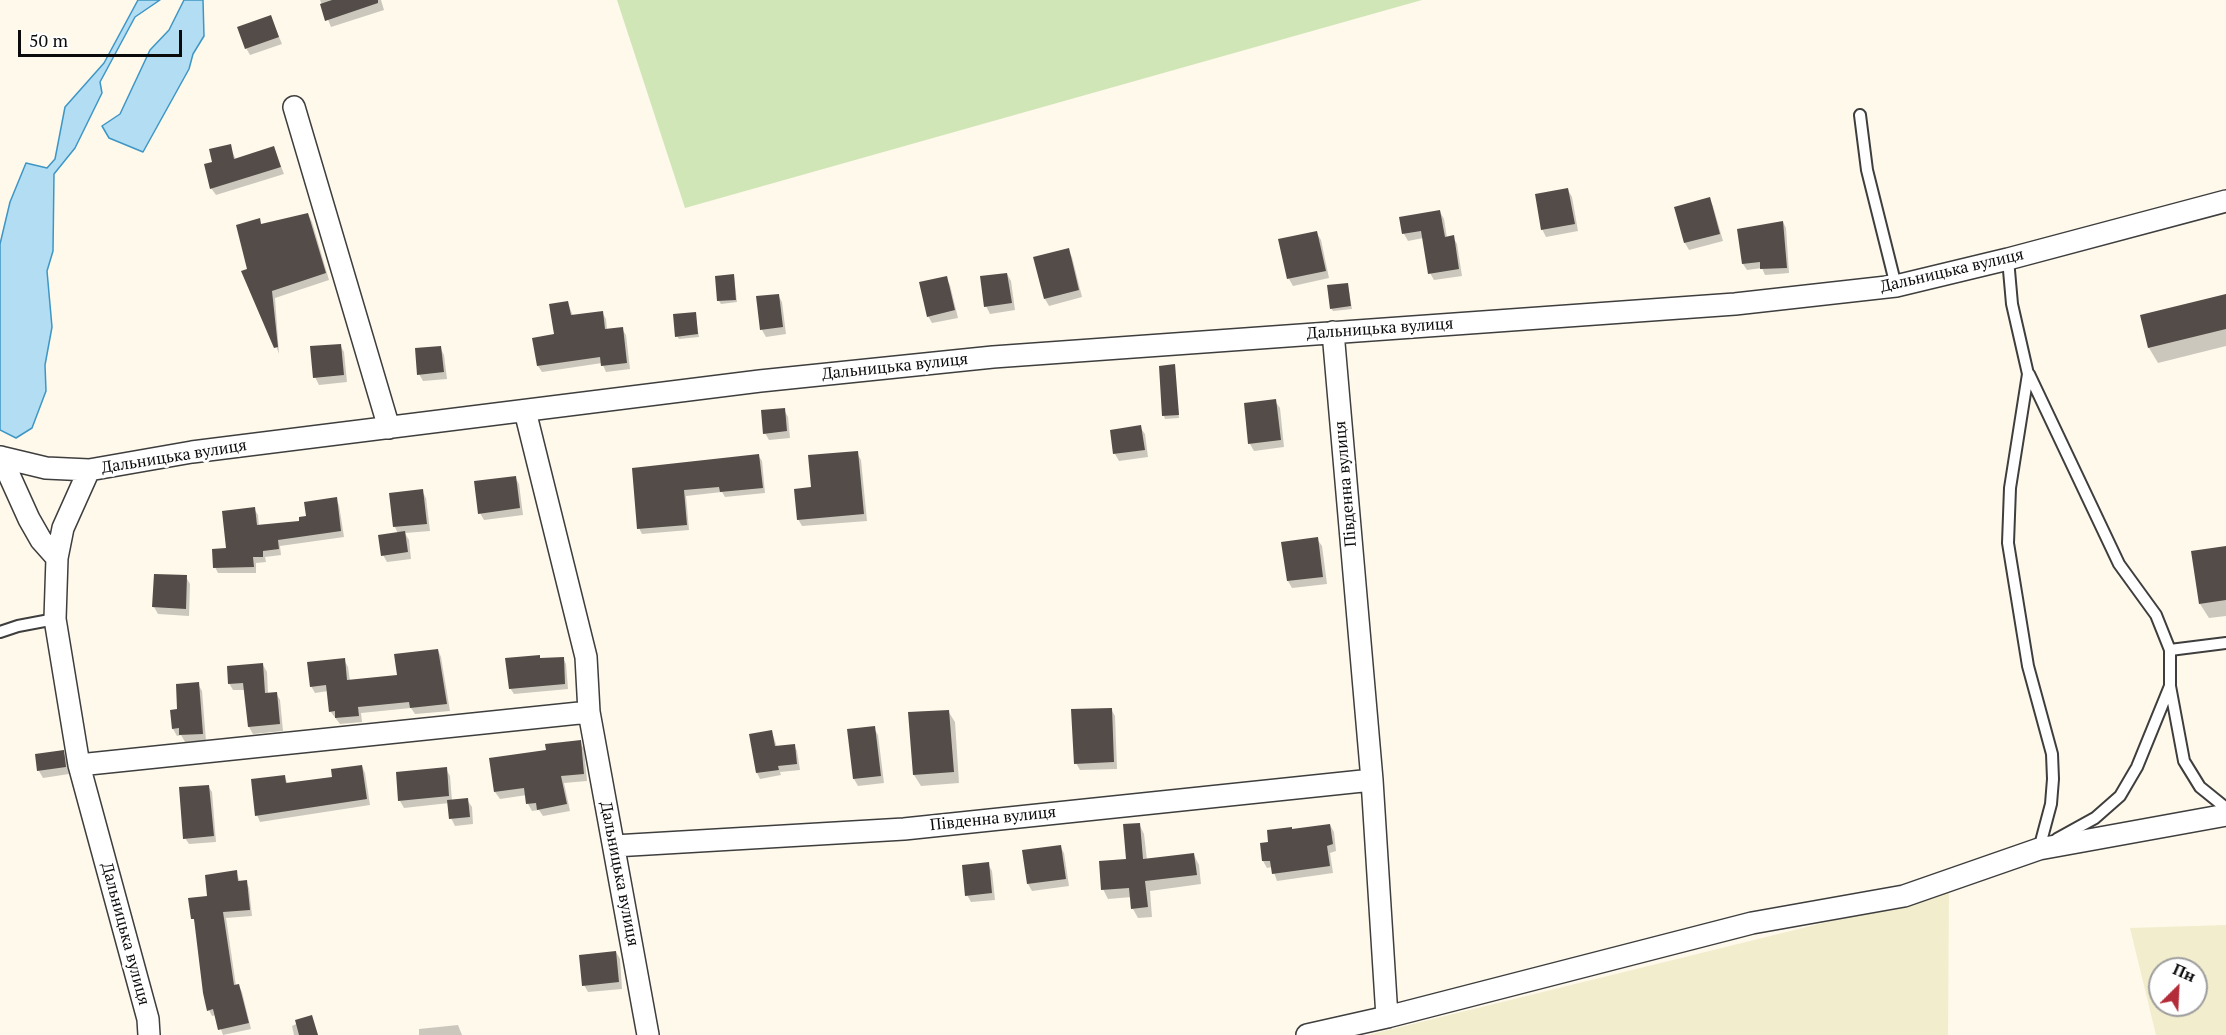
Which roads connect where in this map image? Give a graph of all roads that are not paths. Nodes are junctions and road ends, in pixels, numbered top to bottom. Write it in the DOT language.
graph roads {
  1 [pos="294,106"];
  2 [pos="1860,115"];
  3 [pos="2226,201"];
  4 [pos="2008,259"];
  5 [pos="1896,286"];
  6 [pos="1333,332"];
  7 [pos="2028,374"];
  8 [pos="525,411"];
  9 [pos="389,428"];
  10 [pos="1,457"];
  11 [pos="89,470"];
  12 [pos="57,558"];
  13 [pos="55,619"];
  14 [pos="0,632"];
  15 [pos="2226,643"];
  16 [pos="2170,650"];
  17 [pos="2170,686"];
  18 [pos="589,712"];
  19 [pos="79,765"];
  20 [pos="1372,780"];
  21 [pos="2226,808"];
  22 [pos="2226,815"];
  23 [pos="614,846"];
  24 [pos="2039,849"];
  25 [pos="1387,1017"];
  26 [pos="149,1035"];
  27 [pos="648,1035"];
  28 [pos="1307,1035"];
  1 -- 9 [label="street"];
  2 -- 5 [label="lane"];
  3 -- 4 [label="street, Дальницька вулиця"];
  4 -- 5 [label="street, Дальницька вулиця"];
  4 -- 7 [label="lane"];
  5 -- 6 [label="street, Дальницька вулиця"];
  6 -- 8 [label="street, Дальницька вулиця"];
  6 -- 20 [label="street, Південна вулиця"];
  7 -- 16 [label="lane"];
  7 -- 24 [label="lane"];
  8 -- 9 [label="street, Дальницька вулиця"];
  8 -- 18 [label="street, Дальницька вулиця"];
  9 -- 11 [label="street, Дальницька вулиця"];
  10 -- 11 [label="street"];
  10 -- 12 [label="street"];
  11 -- 12 [label="street, Дальницька вулиця"];
  12 -- 13 [label="street, Дальницька вулиця"];
  13 -- 14 [label="lane"];
  13 -- 19 [label="street, Дальницька вулиця"];
  15 -- 16 [label="lane"];
  16 -- 17 [label="lane"];
  17 -- 21 [label="lane"];
  17 -- 24 [label="lane"];
  18 -- 19 [label="street"];
  18 -- 23 [label="street, Дальницька вулиця"];
  19 -- 26 [label="street, Дальницька вулиця"];
  20 -- 23 [label="street, Південна вулиця"];
  20 -- 25 [label="street, Південна вулиця"];
  22 -- 24 [label="street"];
  23 -- 27 [label="street, Дальницька вулиця"];
  24 -- 25 [label="street"];
  25 -- 28 [label="street"];
}
